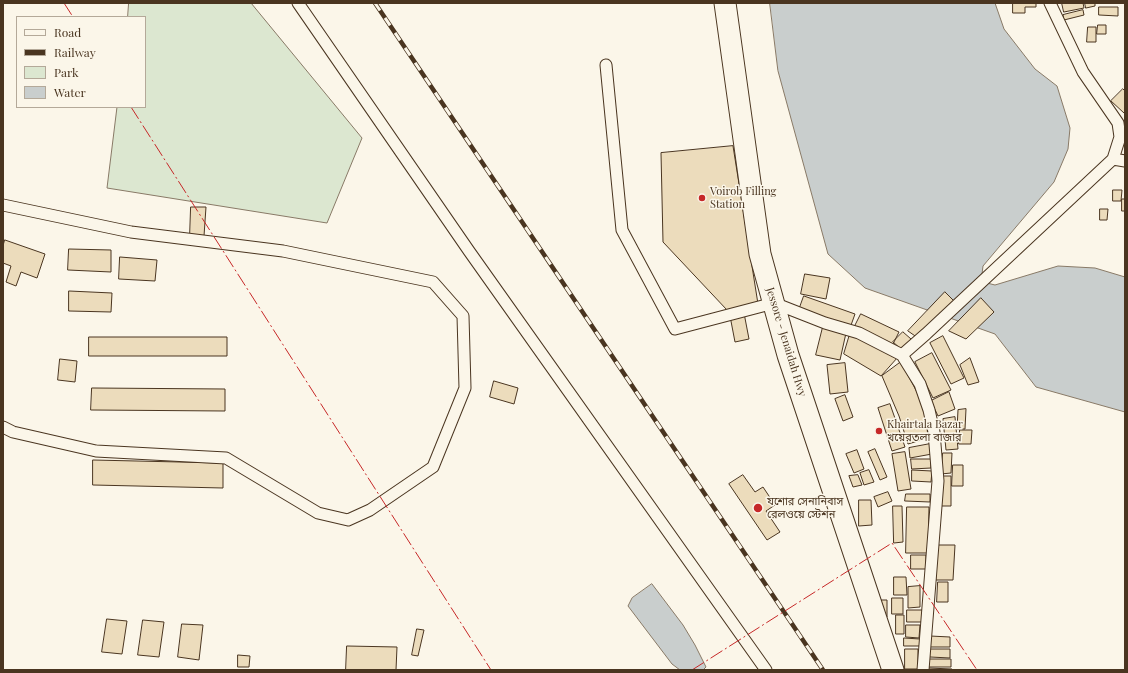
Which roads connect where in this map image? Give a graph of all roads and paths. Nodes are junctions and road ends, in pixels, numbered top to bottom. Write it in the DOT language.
graph roads {
  1 [pos="298,3"];
  2 [pos="725,3"];
  3 [pos="1050,3"];
  4 [pos="606,65"];
  5 [pos="1114,159"];
  6 [pos="1125,161"];
  7 [pos="3,205"];
  8 [pos="774,304"];
  9 [pos="902,355"];
  10 [pos="3,427"];
  11 [pos="766,670"];
  12 [pos="893,670"];
  13 [pos="923,670"];
  1 -- 11 [label="street"];
  2 -- 8 [label="highway, Jessore - Jenaidah Hwy"];
  3 -- 5 [label="street"];
  4 -- 8 [label="street"];
  5 -- 6 [label="street"];
  5 -- 9 [label="street"];
  7 -- 10 [label="street"];
  8 -- 9 [label="street"];
  8 -- 12 [label="highway, Jessore - Jenaidah Hwy"];
  9 -- 13 [label="street"];
}
